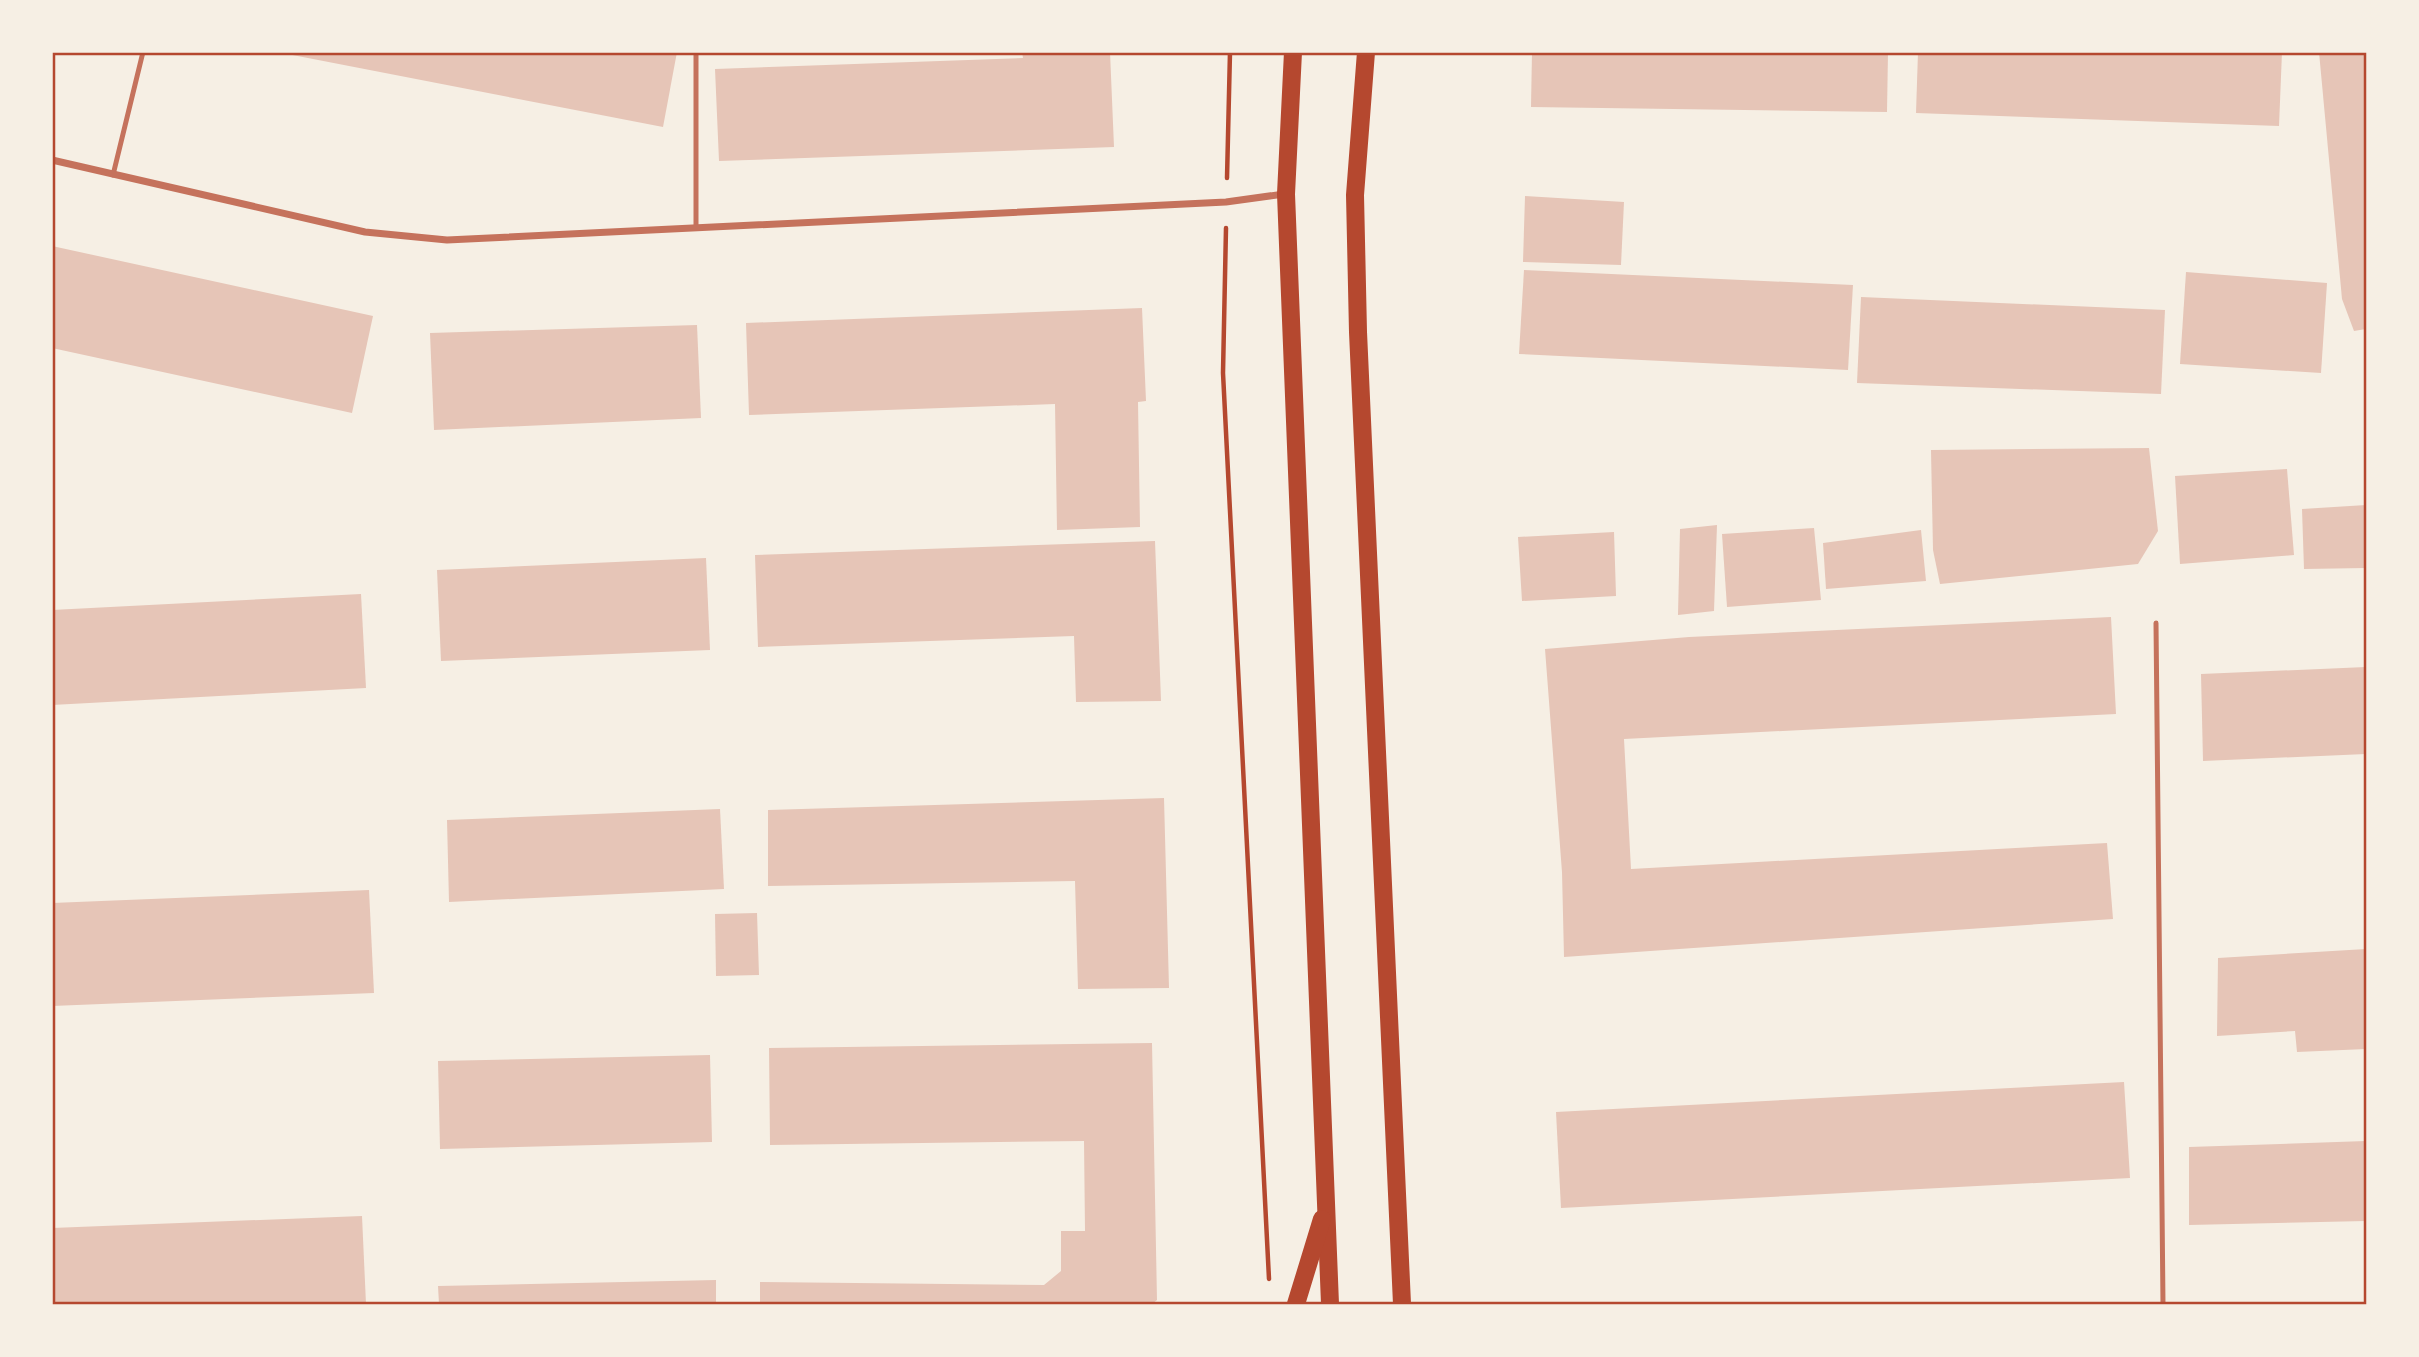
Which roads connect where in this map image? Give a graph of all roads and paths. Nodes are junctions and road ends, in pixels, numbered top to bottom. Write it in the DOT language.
graph roads {
  1 [pos="143,52"];
  2 [pos="696,52"];
  3 [pos="1230,52"];
  4 [pos="1293,52"];
  5 [pos="1366,52"];
  6 [pos="52,160"];
  7 [pos="113,176"];
  8 [pos="1286,194"];
  9 [pos="1226,202"];
  10 [pos="696,227"];
  11 [pos="2156,623"];
  12 [pos="1326,1205"];
  13 [pos="1270,1291"];
  14 [pos="1296,1304"];
  15 [pos="1330,1304"];
  16 [pos="1402,1304"];
  17 [pos="2162,1304"];
  1 -- 7 [label="lane"];
  2 -- 10 [label="lane"];
  3 -- 9 [label="path"];
  4 -- 8 [label="main road"];
  5 -- 16 [label="main road"];
  6 -- 7 [label="street"];
  7 -- 10 [label="street"];
  8 -- 9 [label="street"];
  8 -- 12 [label="main road"];
  9 -- 10 [label="street"];
  9 -- 13 [label="path"];
  11 -- 17 [label="lane"];
  12 -- 14 [label="main road"];
  12 -- 15 [label="main road"];
}
